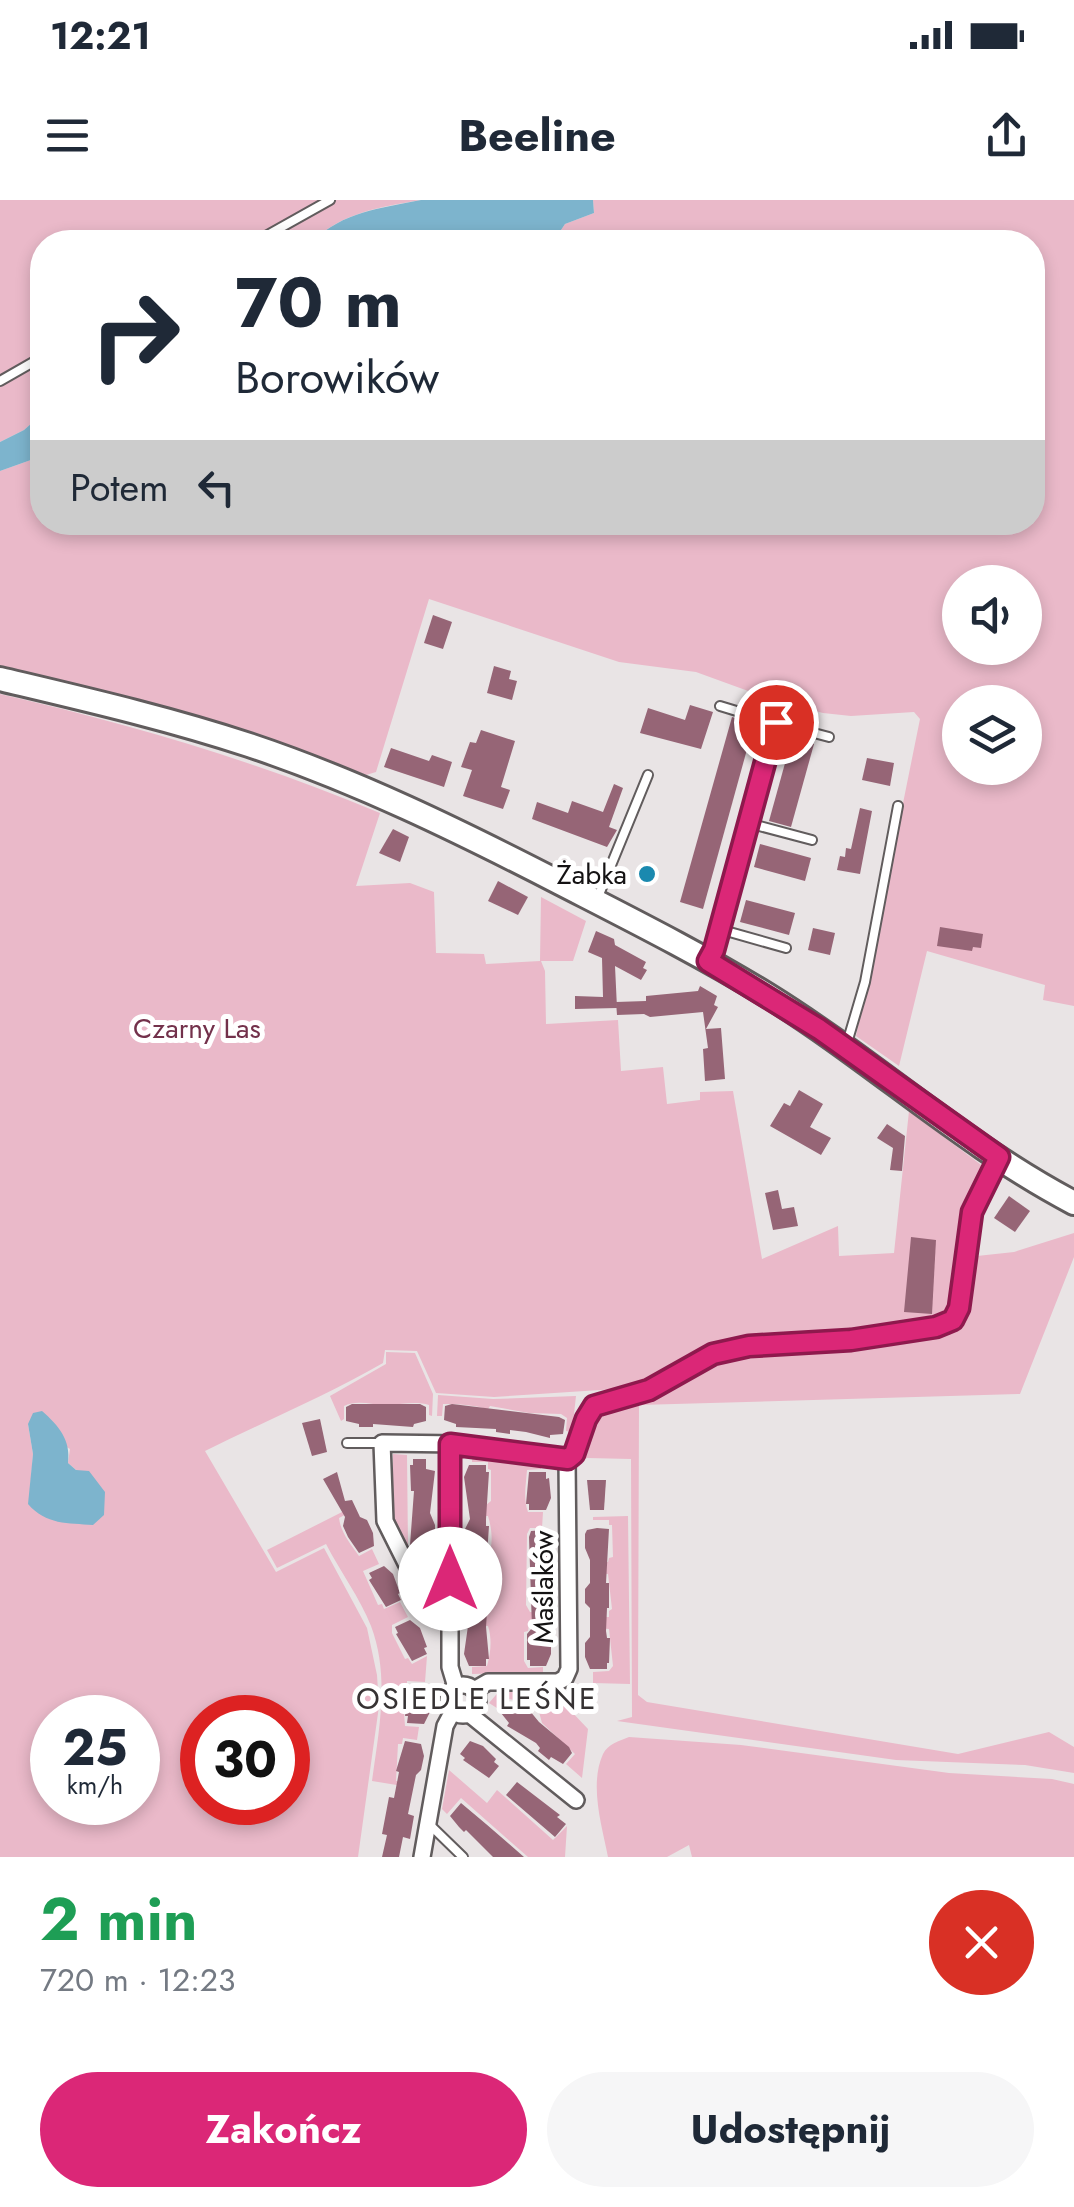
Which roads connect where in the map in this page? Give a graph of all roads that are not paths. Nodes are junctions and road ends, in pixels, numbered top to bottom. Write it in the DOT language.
graph roads {
  1 [pos="330,200"];
  2 [pos="276,230"];
  3 [pos="30,365"];
  4 [pos="0,381"];
  5 [pos="0,679"];
  6 [pos="720,706"];
  7 [pos="776,722"];
  8 [pos="829,737"];
  9 [pos="648,775"];
  10 [pos="898,806"];
  11 [pos="748,823"];
  12 [pos="812,840"];
  13 [pos="596,902"];
  14 [pos="719,930"];
  15 [pos="786,948"];
  16 [pos="708,961"];
  17 [pos="846,1047"];
  18 [pos="999,1157"];
  19 [pos="1074,1203"];
  20 [pos="347,1443"];
  21 [pos="382,1443"];
  22 [pos="450,1444"];
  23 [pos="568,1459"];
  24 [pos="450,1613"];
  25 [pos="456,1687"];
  26 [pos="474,1690"];
  27 [pos="461,1712"];
  28 [pos="576,1800"];
  29 [pos="428,1823"];
  30 [pos="422,1857"];
  31 [pos="463,1857"];
  1 -- 2 [label="lane"];
  3 -- 4 [label="lane"];
  5 -- 13 [label="street"];
  6 -- 7 [label="lane"];
  7 -- 8 [label="lane"];
  7 -- 11 [label="lane"];
  9 -- 13 [label="lane"];
  10 -- 17 [label="lane"];
  11 -- 12 [label="lane"];
  11 -- 14 [label="lane"];
  13 -- 16 [label="street"];
  14 -- 15 [label="lane"];
  14 -- 16 [label="lane"];
  16 -- 17 [label="street"];
  17 -- 18 [label="street"];
  18 -- 19 [label="street"];
  18 -- 23 [label="street"];
  20 -- 21 [label="lane"];
  21 -- 22 [label="street"];
  21 -- 24 [label="street"];
  22 -- 23 [label="street"];
  22 -- 24 [label="street"];
  23 -- 26 [label="street, Maślaków"];
  24 -- 25 [label="street"];
  25 -- 26 [label="street"];
  25 -- 27 [label="street"];
  26 -- 27 [label="street"];
  27 -- 28 [label="street"];
  27 -- 29 [label="street"];
  29 -- 30 [label="street"];
  29 -- 31 [label="lane"];
}
